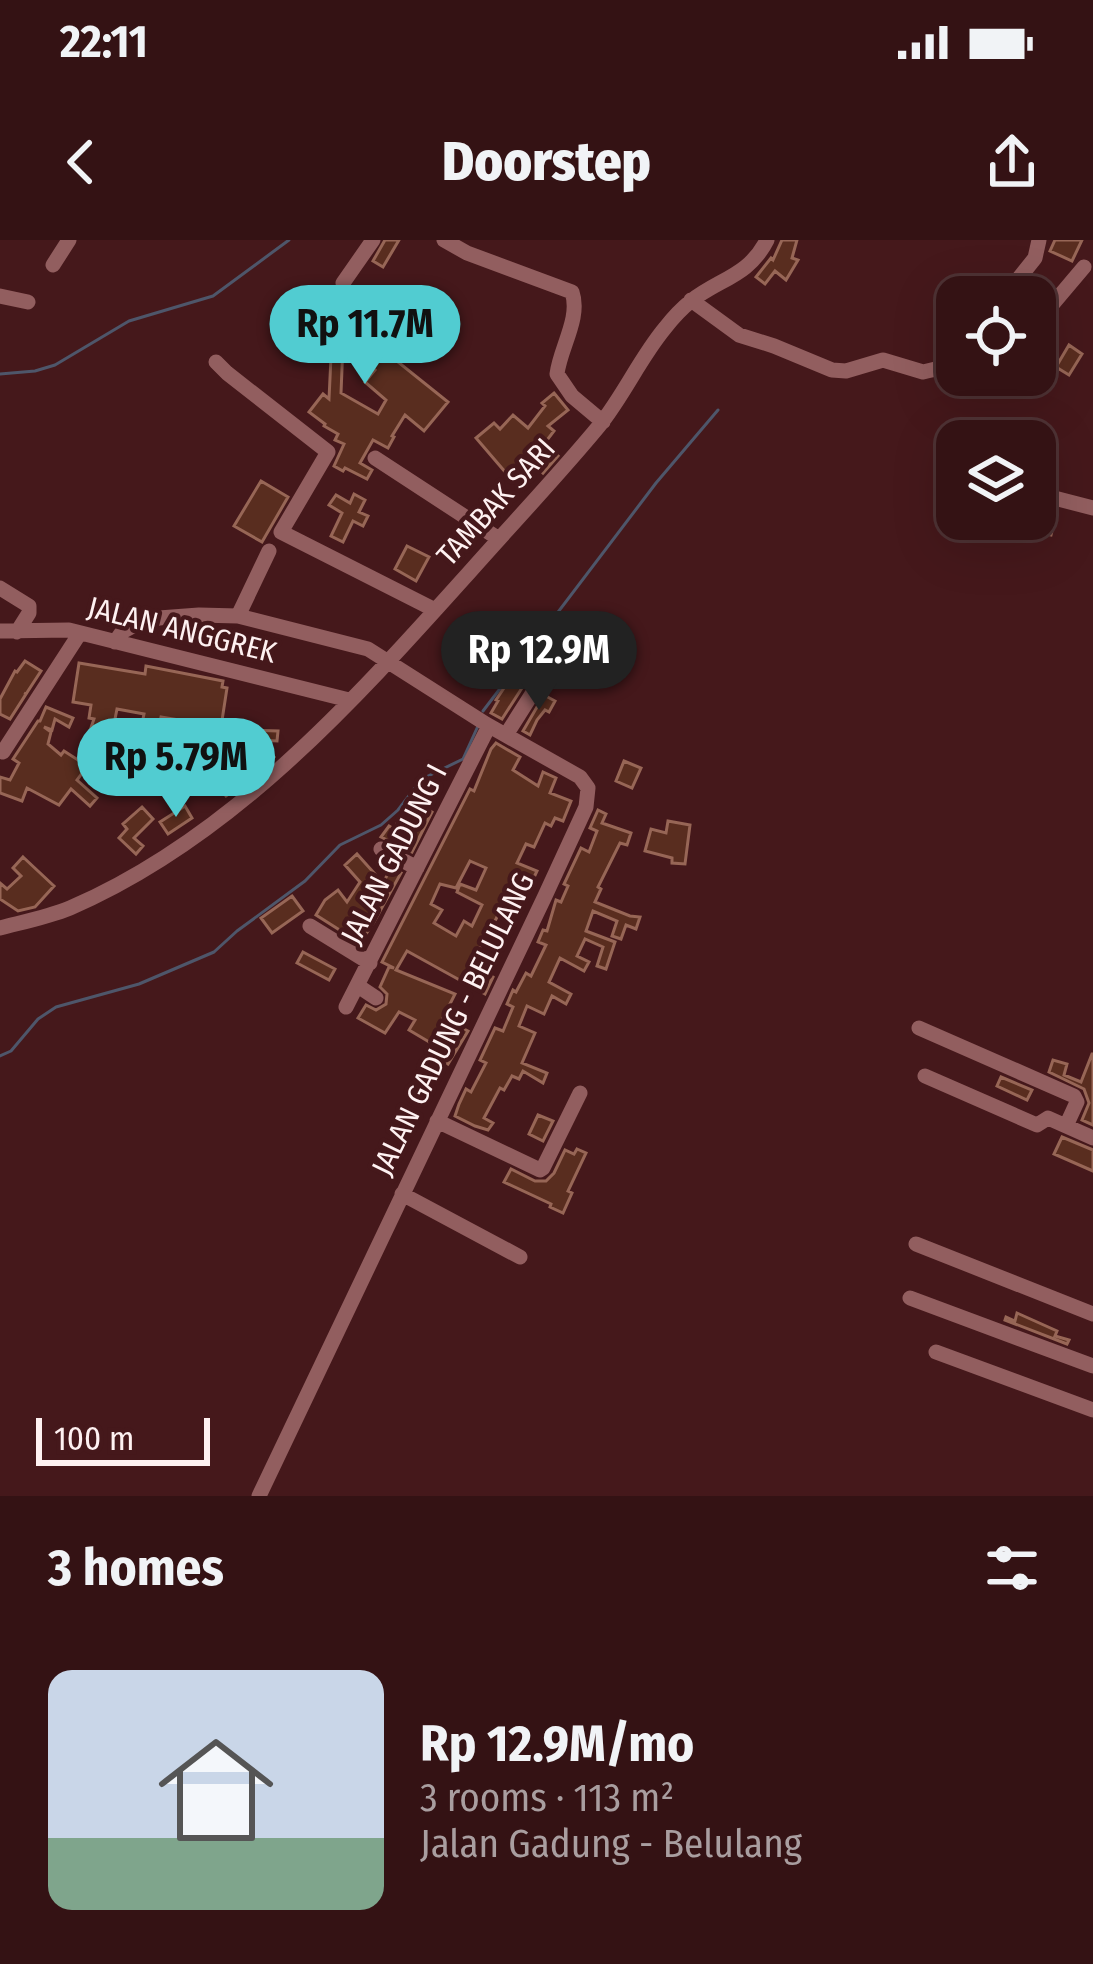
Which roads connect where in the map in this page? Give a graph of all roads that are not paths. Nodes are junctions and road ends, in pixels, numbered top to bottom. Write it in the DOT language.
graph roads {
  1 [pos="69,240"];
  2 [pos="373,240"];
  3 [pos="444,240"];
  4 [pos="767,240"];
  5 [pos="1039,240"];
  6 [pos="52,265"];
  7 [pos="1084,267"];
  8 [pos="1021,276"];
  9 [pos="343,283"];
  10 [pos="0,296"];
  11 [pos="692,300"];
  12 [pos="1056,300"];
  13 [pos="28,302"];
  14 [pos="216,362"];
  15 [pos="936,372"];
  16 [pos="603,422"];
  17 [pos="375,458"];
  18 [pos="1056,498"];
  19 [pos="1093,508"];
  20 [pos="499,538"];
  21 [pos="269,551"];
  22 [pos="0,588"];
  23 [pos="435,610"];
  24 [pos="238,616"];
  25 [pos="8,632"];
  26 [pos="80,633"];
  27 [pos="115,642"];
  28 [pos="389,662"];
  29 [pos="532,694"];
  30 [pos="349,700"];
  31 [pos="483,722"];
  32 [pos="506,735"];
  33 [pos="3,752"];
  34 [pos="381,850"];
  35 [pos="417,868"];
  36 [pos="1,910"];
  37 [pos="8,926"];
  38 [pos="310,926"];
  39 [pos="370,963"];
  40 [pos="358,986"];
  41 [pos="376,998"];
  42 [pos="346,1007"];
  43 [pos="919,1028"];
  44 [pos="925,1076"];
  45 [pos="580,1093"];
  46 [pos="437,1121"];
  47 [pos="1066,1126"];
  48 [pos="1093,1138"];
  49 [pos="402,1194"];
  50 [pos="916,1244"];
  51 [pos="520,1257"];
  52 [pos="910,1298"];
  53 [pos="1093,1314"];
  54 [pos="936,1352"];
  55 [pos="1093,1366"];
  56 [pos="1093,1410"];
  57 [pos="259,1496"];
  1 -- 6 [label="street"];
  2 -- 9 [label="street"];
  3 -- 16 [label="street"];
  4 -- 11 [label="street, TAMBAK SARI"];
  5 -- 8 [label="street"];
  7 -- 12 [label="street"];
  10 -- 13 [label="street"];
  11 -- 15 [label="street"];
  11 -- 16 [label="street, TAMBAK SARI"];
  14 -- 23 [label="street"];
  16 -- 20 [label="street, TAMBAK SARI"];
  17 -- 20 [label="street"];
  18 -- 19 [label="street"];
  20 -- 23 [label="street, TAMBAK SARI"];
  21 -- 24 [label="street"];
  22 -- 25 [label="street"];
  23 -- 28 [label="street, TAMBAK SARI"];
  24 -- 27 [label="street, JALAN GADUNG - BELULANG"];
  24 -- 28 [label="street, JALAN GADUNG - BELULANG"];
  25 -- 26 [label="street, JALAN ANGGREK"];
  26 -- 27 [label="street, JALAN ANGGREK"];
  26 -- 33 [label="street"];
  27 -- 30 [label="street, JALAN ANGGREK"];
  28 -- 30 [label="street, TAMBAK SARI"];
  28 -- 31 [label="street, JALAN GADUNG - BELULANG"];
  29 -- 32 [label="street"];
  30 -- 37 [label="street, TAMBAK SARI"];
  31 -- 32 [label="street, JALAN GADUNG - BELULANG"];
  31 -- 35 [label="street, JALAN GADUNG I"];
  32 -- 46 [label="street, JALAN GADUNG - BELULANG"];
  34 -- 35 [label="street"];
  35 -- 39 [label="street, JALAN GADUNG I"];
  36 -- 37 [label="street"];
  38 -- 39 [label="street"];
  39 -- 40 [label="street, JALAN GADUNG I"];
  40 -- 41 [label="street"];
  40 -- 42 [label="street, JALAN GADUNG I"];
  43 -- 47 [label="street"];
  44 -- 47 [label="street"];
  45 -- 46 [label="street"];
  46 -- 49 [label="street, JALAN GADUNG - BELULANG"];
  47 -- 48 [label="street"];
  49 -- 51 [label="street"];
  49 -- 57 [label="street, JALAN GADUNG - BELULANG"];
  50 -- 53 [label="street"];
  52 -- 55 [label="street"];
  54 -- 56 [label="street"];
}
